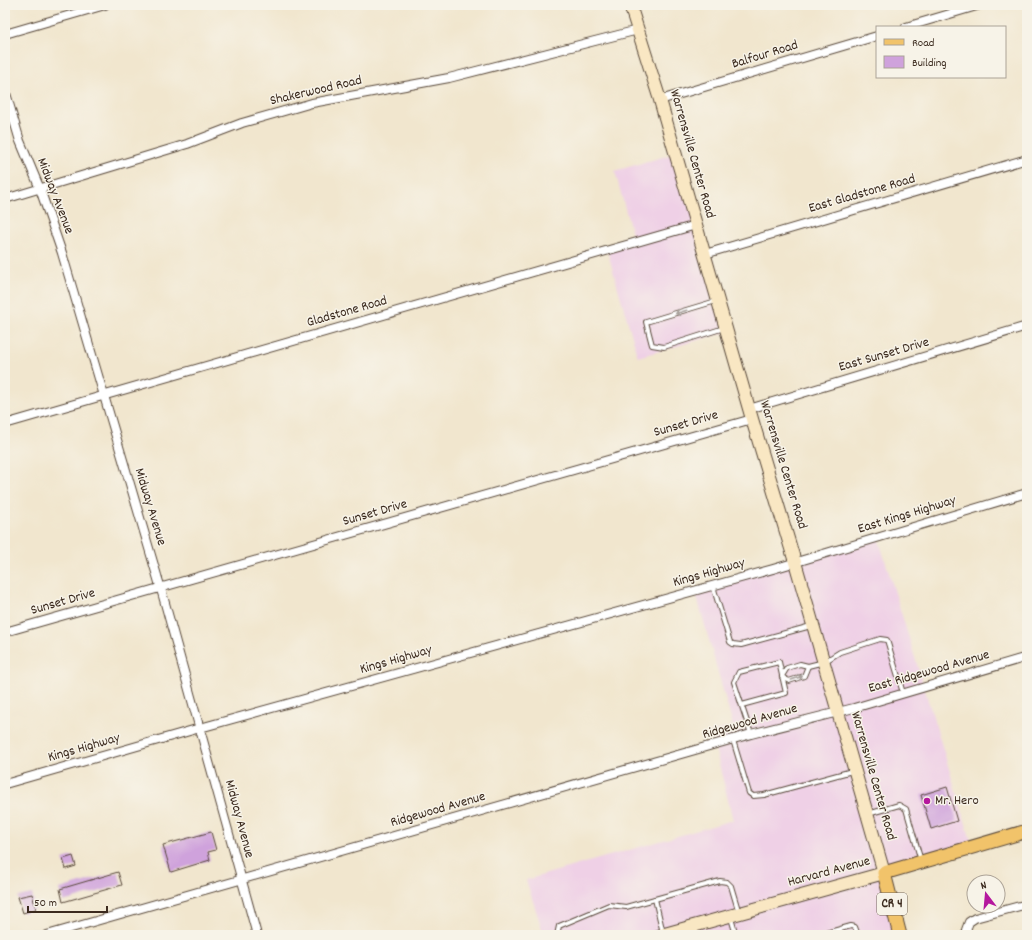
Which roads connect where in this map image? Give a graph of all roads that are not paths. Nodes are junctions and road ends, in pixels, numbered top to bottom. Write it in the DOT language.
graph roads {
  1 [pos="105,5"];
  2 [pos="630,5"];
  3 [pos="980,5"];
  4 [pos="909,26"];
  5 [pos="638,30"];
  6 [pos="5,34"];
  7 [pos="876,36"];
  8 [pos="5,90"];
  9 [pos="660,100"];
  10 [pos="1027,159"];
  11 [pos="40,189"];
  12 [pos="5,199"];
  13 [pos="696,225"];
  14 [pos="705,254"];
  15 [pos="718,300"];
  16 [pos="1027,326"];
  17 [pos="726,328"];
  18 [pos="103,395"];
  19 [pos="750,414"];
  20 [pos="5,424"];
  21 [pos="1027,493"];
  22 [pos="795,562"];
  23 [pos="712,586"];
  24 [pos="161,588"];
  25 [pos="814,626"];
  26 [pos="5,632"];
  27 [pos="1027,657"];
  28 [pos="824,662"];
  29 [pos="808,666"];
  30 [pos="782,676"];
  31 [pos="903,694"];
  32 [pos="742,705"];
  33 [pos="838,712"];
  34 [pos="200,728"];
  35 [pos="751,734"];
  36 [pos="733,740"];
  37 [pos="854,770"];
  38 [pos="5,784"];
  39 [pos="868,814"];
  40 [pos="1027,831"];
  41 [pos="921,862"];
  42 [pos="884,873"];
  43 [pos="242,880"];
  44 [pos="654,899"];
  45 [pos="1027,904"];
  46 [pos="735,914"];
  47 [pos="832,933"];
  48 [pos="666,934"];
  49 [pos="47,935"];
  50 [pos="257,935"];
  51 [pos="557,935"];
  52 [pos="736,935"];
  53 [pos="819,935"];
  54 [pos="858,935"];
  55 [pos="900,935"];
  56 [pos="967,935"];
  1 -- 6 [label="street"];
  2 -- 5 [label="main road, Warrensville Center Road / CR 4"];
  3 -- 4 [label="street"];
  5 -- 9 [label="main road, Warrensville Center Road / CR 4"];
  5 -- 11 [label="street, Shakerwood Road"];
  7 -- 9 [label="street, Balfour Road"];
  8 -- 11 [label="street, Midway Avenue"];
  9 -- 13 [label="main road, Warrensville Center Road / CR 4"];
  10 -- 14 [label="street, East Gladstone Road"];
  11 -- 12 [label="street, Shakerwood Road"];
  11 -- 18 [label="street, Midway Avenue"];
  13 -- 14 [label="main road, Warrensville Center Road / CR 4"];
  13 -- 18 [label="street, Gladstone Road"];
  14 -- 15 [label="main road, Warrensville Center Road / CR 4"];
  15 -- 17 [label="main road, Warrensville Center Road / CR 4"];
  15 -- 17 [label="lane, one-way"];
  16 -- 19 [label="street, East Sunset Drive"];
  17 -- 19 [label="main road, Warrensville Center Road / CR 4"];
  18 -- 20 [label="street, Gladstone Road"];
  18 -- 24 [label="street, Midway Avenue"];
  19 -- 22 [label="main road, Warrensville Center Road / CR 4"];
  19 -- 24 [label="street, Sunset Drive"];
  21 -- 22 [label="street, East Kings Highway"];
  22 -- 23 [label="street, Kings Highway"];
  22 -- 25 [label="main road, Warrensville Center Road / CR 4"];
  23 -- 25 [label="lane"];
  23 -- 34 [label="street, Kings Highway"];
  24 -- 26 [label="street, Sunset Drive"];
  24 -- 34 [label="street, Midway Avenue"];
  25 -- 28 [label="main road, Warrensville Center Road / CR 4"];
  27 -- 31 [label="street, East Ridgewood Avenue"];
  28 -- 29 [label="lane"];
  28 -- 31 [label="lane"];
  28 -- 33 [label="main road, Warrensville Center Road / CR 4"];
  29 -- 30 [label="lane"];
  30 -- 29 [label="lane, one-way"];
  30 -- 32 [label="lane"];
  30 -- 32 [label="lane"];
  31 -- 33 [label="street, East Ridgewood Avenue"];
  32 -- 35 [label="lane"];
  33 -- 35 [label="street, Ridgewood Avenue"];
  33 -- 37 [label="main road, Warrensville Center Road / CR 4"];
  34 -- 38 [label="street, Kings Highway"];
  34 -- 43 [label="street, Midway Avenue"];
  35 -- 36 [label="street, Ridgewood Avenue"];
  36 -- 37 [label="lane"];
  36 -- 43 [label="street, Ridgewood Avenue"];
  37 -- 39 [label="main road, Warrensville Center Road / CR 4"];
  39 -- 41 [label="lane"];
  39 -- 42 [label="main road, Warrensville Center Road / CR 4"];
  40 -- 41 [label="main road, Harvard Avenue"];
  41 -- 42 [label="main road, Harvard Avenue"];
  42 -- 46 [label="main road, Harvard Avenue"];
  42 -- 55 [label="main road, Warrensville Center Road / CR 4"];
  43 -- 49 [label="street, Ridgewood Avenue"];
  43 -- 50 [label="street, Midway Avenue"];
  44 -- 46 [label="lane"];
  44 -- 48 [label="lane"];
  44 -- 51 [label="lane"];
  45 -- 56 [label="street"];
  46 -- 48 [label="main road, Harvard Avenue"];
  46 -- 52 [label="lane"];
  47 -- 53 [label="lane"];
  47 -- 54 [label="lane"];
}
